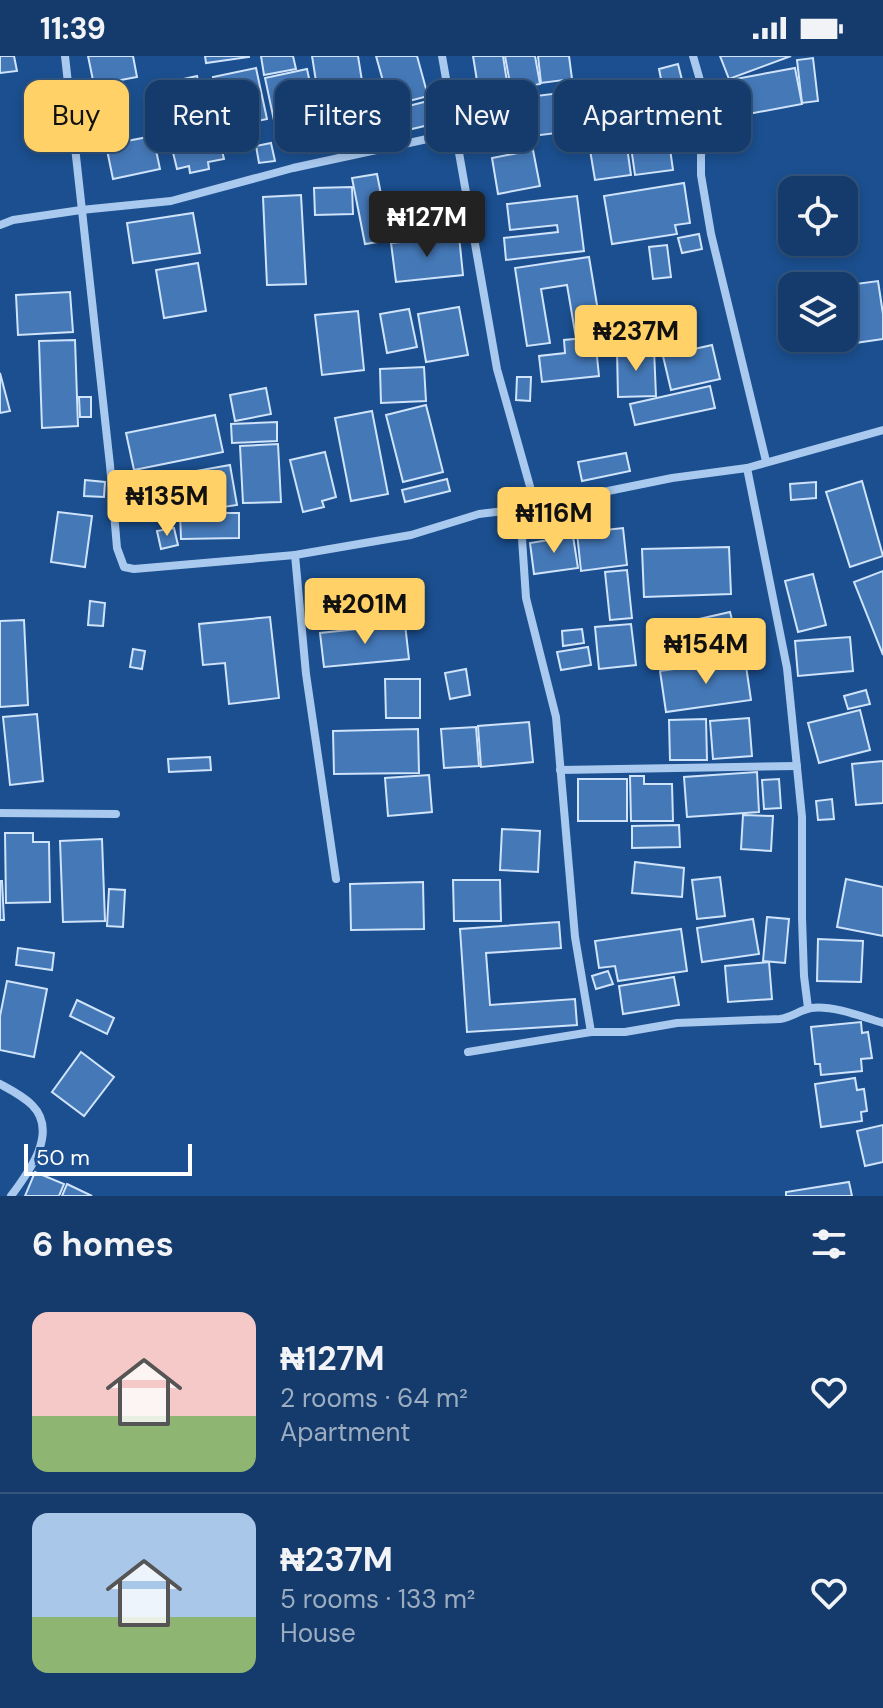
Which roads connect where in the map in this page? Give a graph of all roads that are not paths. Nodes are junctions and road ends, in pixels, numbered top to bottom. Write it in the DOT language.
graph roads {
  1 [pos="65,56"];
  2 [pos="442,56"];
  3 [pos="693,56"];
  4 [pos="446,80"];
  5 [pos="426,139"];
  6 [pos="458,152"];
  7 [pos="81,210"];
  8 [pos="0,225"];
  9 [pos="883,430"];
  10 [pos="766,461"];
  11 [pos="747,468"];
  12 [pos="520,509"];
  13 [pos="295,555"];
  14 [pos="797,766"];
  15 [pos="560,770"];
  16 [pos="0,813"];
  17 [pos="116,814"];
  18 [pos="336,879"];
  19 [pos="808,1008"];
  20 [pos="883,1023"];
  21 [pos="591,1032"];
  22 [pos="468,1052"];
  23 [pos="0,1084"];
  24 [pos="11,1196"];
  1 -- 7 [label="street"];
  2 -- 4 [label="street"];
  3 -- 10 [label="street"];
  5 -- 7 [label="street"];
  6 -- 12 [label="street"];
  7 -- 8 [label="street"];
  7 -- 13 [label="street"];
  9 -- 10 [label="street"];
  10 -- 11 [label="street"];
  11 -- 12 [label="street"];
  11 -- 14 [label="street"];
  12 -- 13 [label="street"];
  12 -- 15 [label="street"];
  13 -- 18 [label="street"];
  14 -- 15 [label="street"];
  14 -- 19 [label="street"];
  15 -- 21 [label="street"];
  16 -- 17 [label="street"];
  19 -- 20 [label="street"];
  19 -- 21 [label="street"];
  21 -- 22 [label="street"];
  23 -- 24 [label="street"];
}
